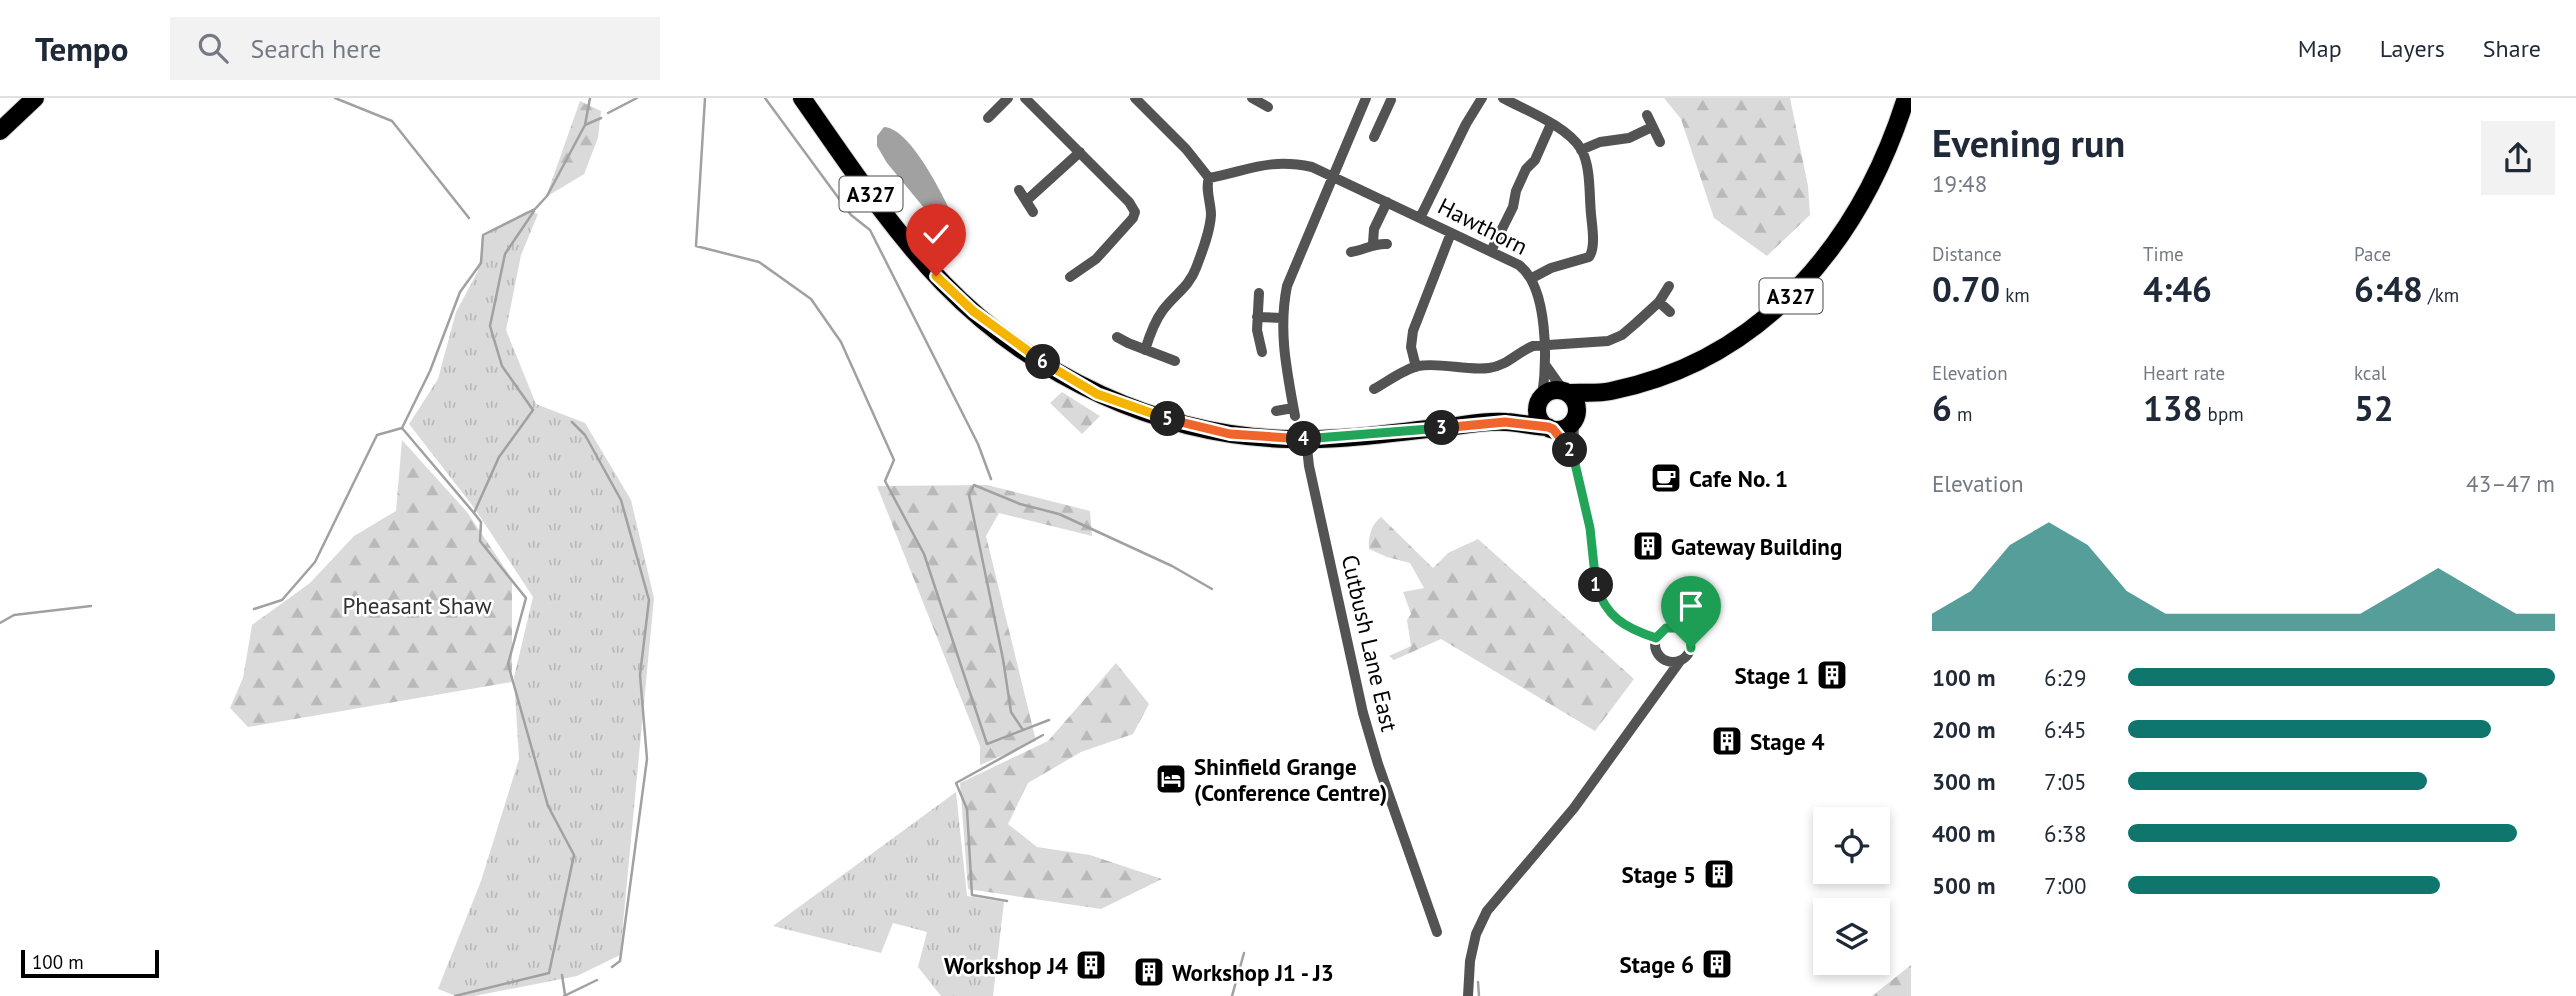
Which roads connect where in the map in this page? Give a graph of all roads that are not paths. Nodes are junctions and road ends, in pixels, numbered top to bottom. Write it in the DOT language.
graph roads {
  1 [pos="35,98"];
  2 [pos="802,98"];
  3 [pos="1008,98"];
  4 [pos="1026,98"];
  5 [pos="1136,98"];
  6 [pos="1252,98"];
  7 [pos="1482,98"];
  8 [pos="1503,98"];
  9 [pos="1906,98"];
  10 [pos="1391,100"];
  11 [pos="1364,102"];
  12 [pos="1268,107"];
  13 [pos="1384,114"];
  14 [pos="1647,115"];
  15 [pos="988,118"];
  16 [pos="1551,124"];
  17 [pos="1652,127"];
  18 [pos="0,131"];
  19 [pos="1374,137"];
  20 [pos="1660,142"];
  21 [pos="1581,150"];
  22 [pos="1080,152"];
  23 [pos="1333,175"];
  24 [pos="1209,178"];
  25 [pos="1019,190"];
  26 [pos="1027,200"];
  27 [pos="1387,202"];
  28 [pos="1033,212"];
  29 [pos="1420,218"];
  30 [pos="1451,233"];
  31 [pos="1373,243"];
  32 [pos="1387,244"];
  33 [pos="1351,251"];
  34 [pos="1491,251"];
  35 [pos="1070,277"];
  36 [pos="1532,278"];
  37 [pos="1670,286"];
  38 [pos="1259,293"];
  39 [pos="1659,302"];
  40 [pos="1670,312"];
  41 [pos="1257,317"];
  42 [pos="1282,318"];
  43 [pos="1118,337"];
  44 [pos="1544,347"];
  45 [pos="1145,350"];
  46 [pos="1262,352"];
  47 [pos="1175,361"];
  48 [pos="1546,366"];
  49 [pos="1416,367"];
  50 [pos="1374,389"];
  51 [pos="1566,392"];
  52 [pos="1608,392"];
  53 [pos="1540,400"];
  54 [pos="1276,411"];
  55 [pos="1575,419"];
  56 [pos="1505,422"];
  57 [pos="1550,428"];
  58 [pos="1306,439"];
  59 [pos="1573,455"];
  60 [pos="1656,638"];
  61 [pos="1662,659"];
  62 [pos="1680,662"];
  63 [pos="1663,682"];
  64 [pos="1437,932"];
  65 [pos="1468,994"];
  1 -- 18 [label="main road"];
  2 -- 58 [label="main road, A327"];
  3 -- 15 [label="street"];
  4 -- 22 [label="street"];
  5 -- 24 [label="street"];
  6 -- 12 [label="street"];
  7 -- 29 [label="street"];
  8 -- 16 [label="street"];
  9 -- 52 [label="main road, A327"];
  10 -- 13 [label="street"];
  11 -- 13 [label="street"];
  11 -- 23 [label="street"];
  13 -- 19 [label="street"];
  14 -- 17 [label="street"];
  16 -- 21 [label="street"];
  16 -- 34 [label="street"];
  17 -- 20 [label="street"];
  17 -- 21 [label="street"];
  21 -- 36 [label="street"];
  22 -- 26 [label="street"];
  22 -- 35 [label="street"];
  23 -- 24 [label="street, Hawthorn"];
  23 -- 27 [label="street, Hawthorn"];
  23 -- 42 [label="street"];
  24 -- 45 [label="street"];
  25 -- 26 [label="street"];
  26 -- 28 [label="street"];
  27 -- 29 [label="street, Hawthorn"];
  27 -- 31 [label="street"];
  29 -- 30 [label="street, Hawthorn"];
  30 -- 34 [label="street, Hawthorn"];
  30 -- 49 [label="street"];
  31 -- 32 [label="street"];
  31 -- 33 [label="street"];
  34 -- 36 [label="street, Hawthorn"];
  36 -- 44 [label="street, Hawthorn"];
  37 -- 39 [label="street"];
  38 -- 41 [label="street"];
  39 -- 40 [label="street"];
  39 -- 44 [label="street"];
  41 -- 42 [label="street"];
  41 -- 46 [label="street"];
  42 -- 54 [label="street"];
  43 -- 45 [label="street"];
  44 -- 48 [label="street, Hawthorn"];
  44 -- 49 [label="street"];
  45 -- 47 [label="street"];
  48 -- 51 [label="street, Hawthorn"];
  48 -- 53 [label="street, Hawthorn"];
  49 -- 50 [label="street"];
  51 -- 52 [label="main road, A327"];
  51 -- 53 [label="main road"];
  51 -- 55 [label="main road"];
  52 -- 55 [label="main road, A327"];
  53 -- 56 [label="main road, A327"];
  53 -- 57 [label="main road"];
  55 -- 57 [label="main road"];
  55 -- 59 [label="street"];
  56 -- 57 [label="main road, A327"];
  56 -- 58 [label="main road, A327"];
  57 -- 59 [label="street"];
  58 -- 64 [label="street, Cutbush Lane East"];
  59 -- 60 [label="street"];
  60 -- 61 [label="street"];
  60 -- 62 [label="street"];
  61 -- 62 [label="street"];
  61 -- 63 [label="street"];
  62 -- 63 [label="street"];
  63 -- 65 [label="street"];
}
